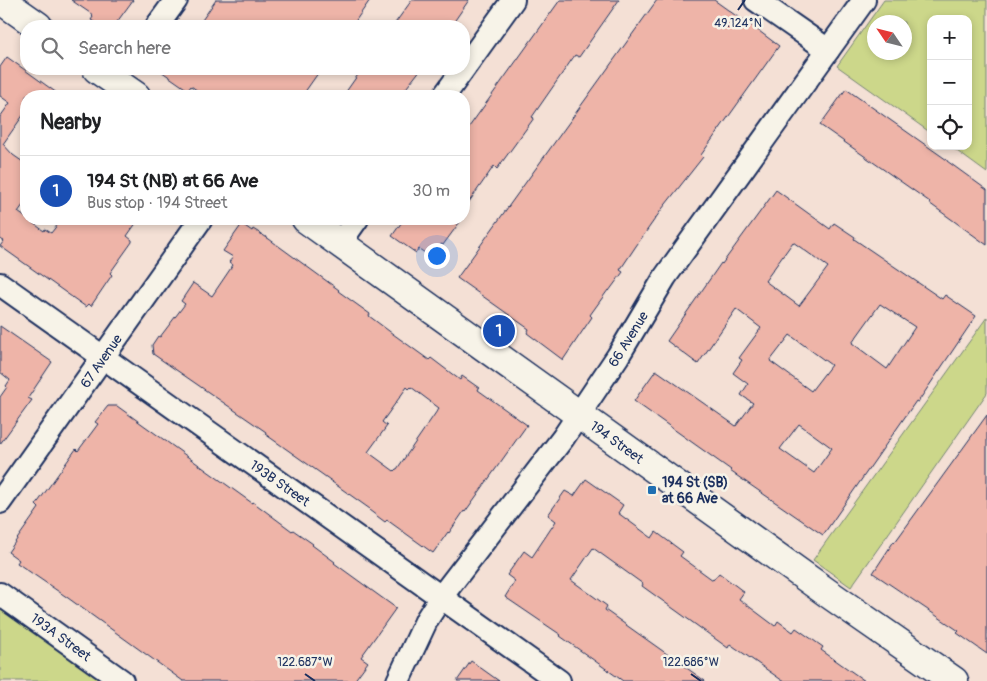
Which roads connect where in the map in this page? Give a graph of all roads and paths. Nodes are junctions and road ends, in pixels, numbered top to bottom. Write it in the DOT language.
graph roads {
  1 [pos="1,0"];
  2 [pos="176,0"];
  3 [pos="513,0"];
  4 [pos="756,0"];
  5 [pos="864,0"];
  6 [pos="29,20"];
  7 [pos="162,20"];
  8 [pos="828,50"];
  9 [pos="470,60"];
  10 [pos="459,75"];
  11 [pos="448,90"];
  12 [pos="196,225"];
  13 [pos="314,225"];
  14 [pos="353,225"];
  15 [pos="340,243"];
  16 [pos="0,284"];
  17 [pos="103,358"];
  18 [pos="579,414"];
  19 [pos="0,502"];
  20 [pos="0,594"];
  21 [pos="441,597"];
  22 [pos="122,681"];
  23 [pos="398,681"];
  24 [pos="560,681"];
  25 [pos="954,681"];
  1 -- 6 [label="street"];
  2 -- 7 [label="street"];
  3 -- 9 [label="street"];
  4 -- 8 [label="street"];
  5 -- 8 [label="street, 66 Avenue"];
  8 -- 18 [label="street, 66 Avenue"];
  10 -- 11 [label="street"];
  12 -- 17 [label="street, 67 Avenue"];
  13 -- 15 [label="street, 194 Street"];
  14 -- 15 [label="street"];
  15 -- 18 [label="street, 194 Street"];
  16 -- 17 [label="street, 193B Street"];
  17 -- 19 [label="street, 67 Avenue"];
  17 -- 21 [label="street, 193B Street"];
  18 -- 21 [label="street, 66 Avenue"];
  18 -- 25 [label="street, 194 Street"];
  20 -- 22 [label="street, 193A Street"];
  21 -- 23 [label="street, 66 Avenue"];
  21 -- 24 [label="street, 193B Street"];
}
